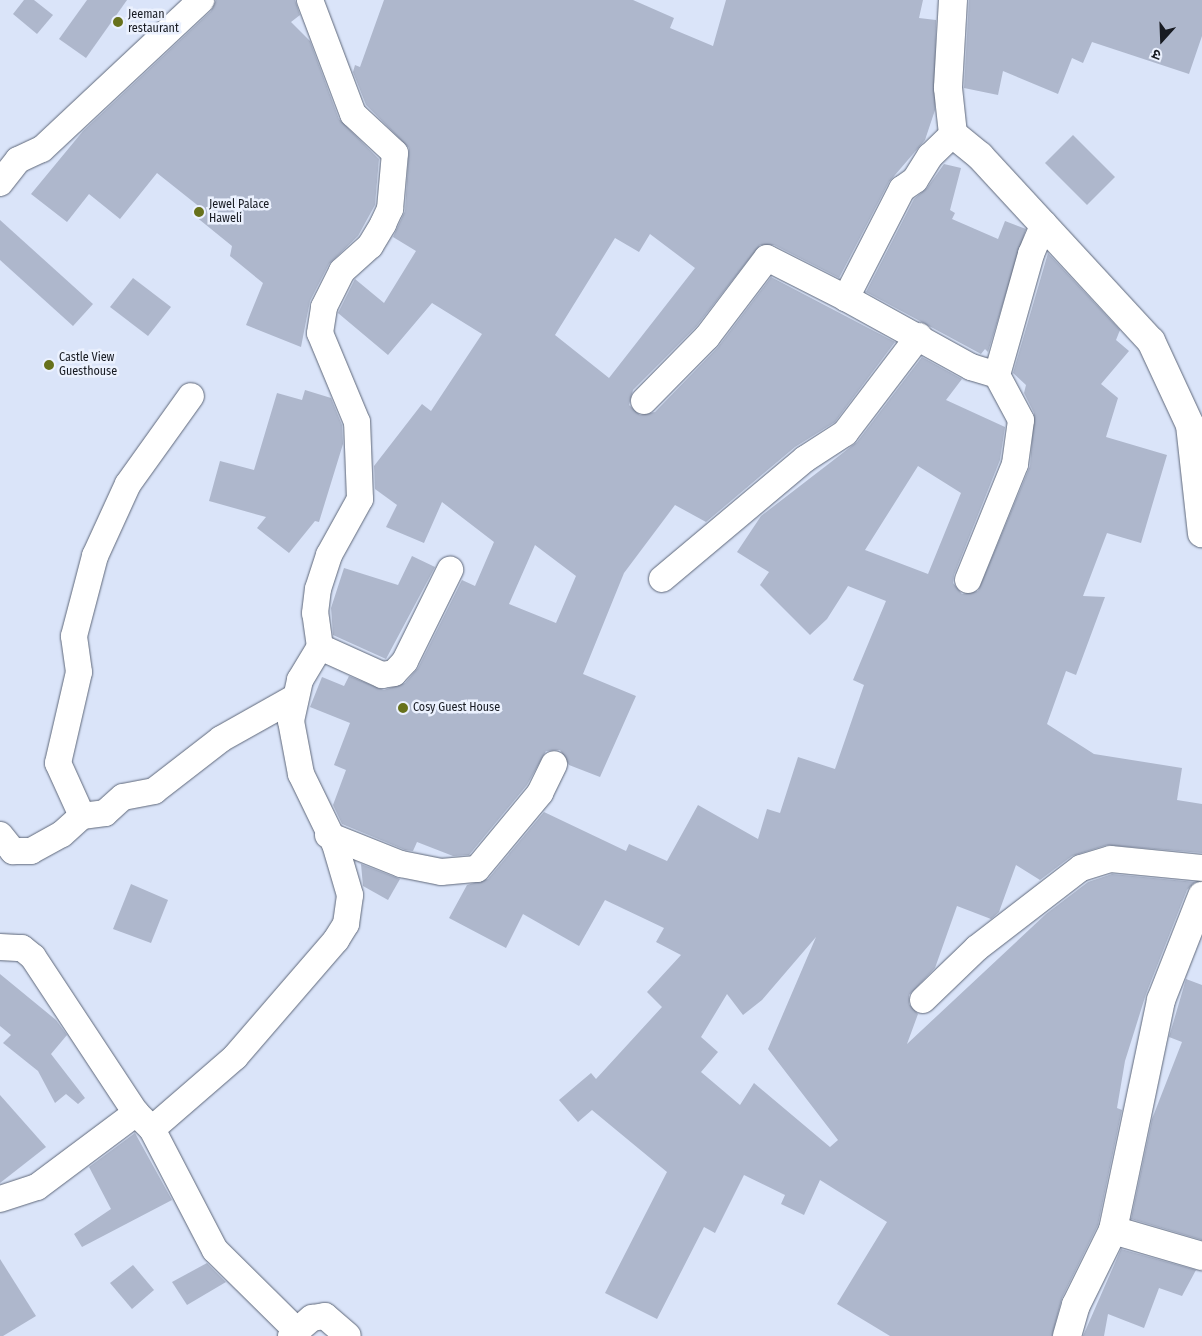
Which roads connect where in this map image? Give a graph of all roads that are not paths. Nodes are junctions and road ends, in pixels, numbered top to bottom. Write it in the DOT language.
graph roads {
  1 [pos="201,0"];
  2 [pos="310,0"];
  3 [pos="953,0"];
  4 [pos="952,134"];
  5 [pos="9,156"];
  6 [pos="0,183"];
  7 [pos="1044,224"];
  8 [pos="846,298"];
  9 [pos="919,336"];
  10 [pos="997,375"];
  11 [pos="191,396"];
  12 [pos="644,402"];
  13 [pos="1202,533"];
  14 [pos="450,570"];
  15 [pos="662,579"];
  16 [pos="968,580"];
  17 [pos="320,647"];
  18 [pos="294,698"];
  19 [pos="554,764"];
  20 [pos="82,816"];
  21 [pos="0,835"];
  22 [pos="328,835"];
  23 [pos="1202,868"];
  24 [pos="1202,896"];
  25 [pos="0,947"];
  26 [pos="923,1000"];
  27 [pos="144,1121"];
  28 [pos="0,1198"];
  29 [pos="1113,1230"];
  30 [pos="1202,1256"];
  31 [pos="293,1333"];
  32 [pos="348,1336"];
  33 [pos="1067,1336"];
  1 -- 5 [label="street"];
  2 -- 17 [label="street"];
  3 -- 4 [label="street"];
  4 -- 7 [label="street"];
  4 -- 8 [label="street"];
  5 -- 6 [label="street"];
  7 -- 10 [label="street"];
  7 -- 13 [label="street"];
  8 -- 9 [label="street"];
  8 -- 12 [label="street"];
  9 -- 10 [label="street"];
  9 -- 15 [label="street"];
  10 -- 16 [label="street"];
  11 -- 20 [label="street"];
  14 -- 17 [label="street"];
  17 -- 18 [label="street"];
  18 -- 20 [label="street"];
  18 -- 22 [label="street"];
  19 -- 22 [label="street"];
  20 -- 21 [label="street"];
  22 -- 27 [label="street"];
  23 -- 26 [label="street"];
  24 -- 29 [label="street"];
  25 -- 27 [label="street"];
  27 -- 28 [label="street"];
  27 -- 31 [label="street"];
  29 -- 30 [label="street"];
  29 -- 33 [label="street"];
  31 -- 32 [label="street"];
}
